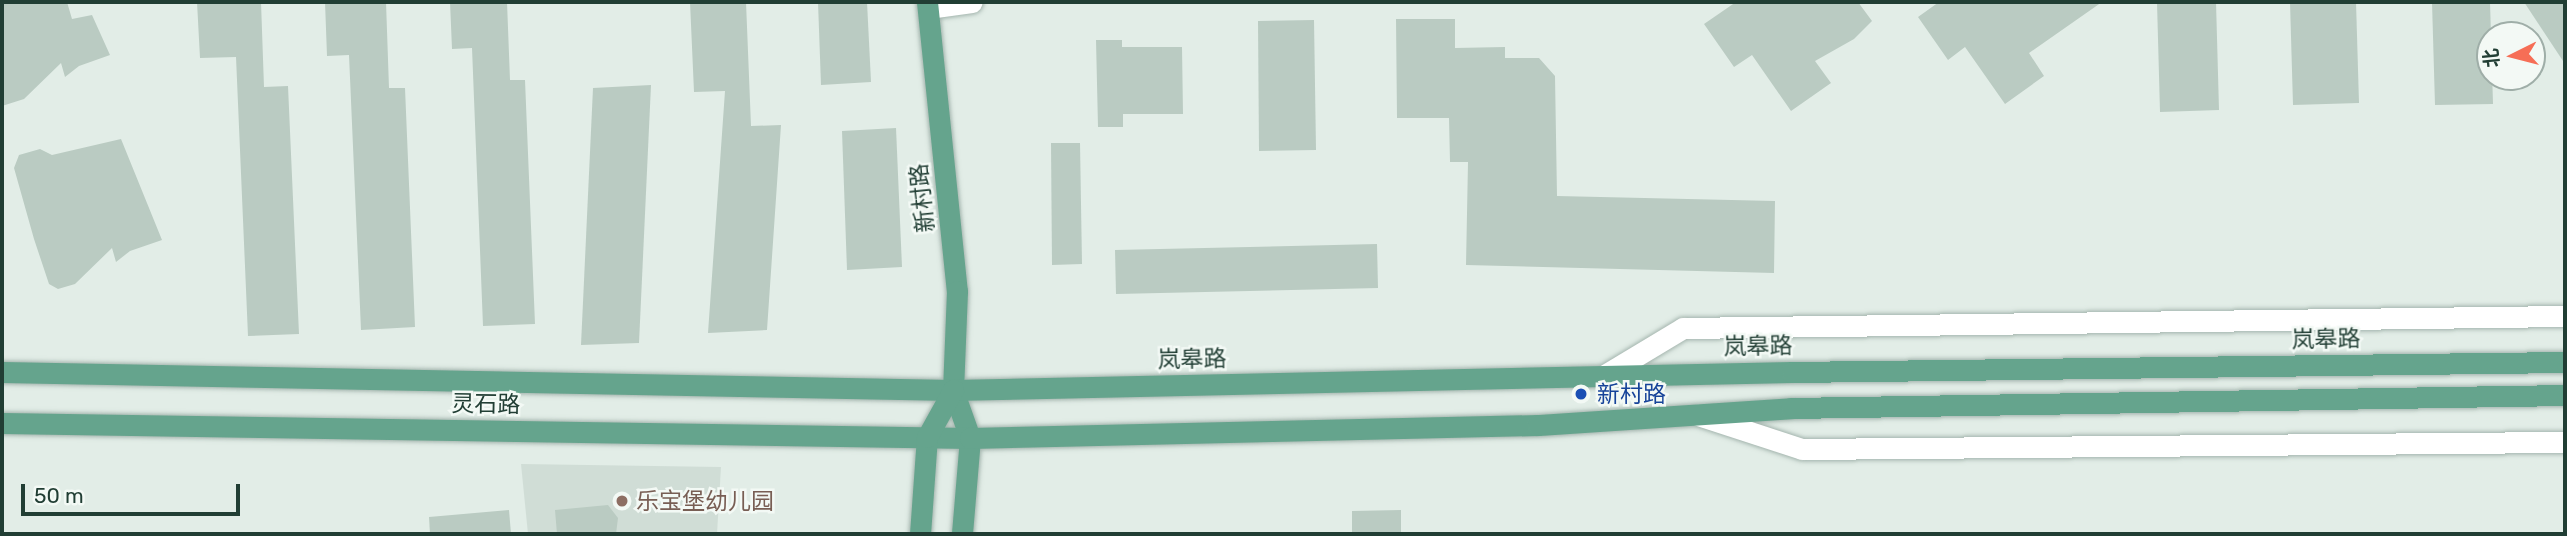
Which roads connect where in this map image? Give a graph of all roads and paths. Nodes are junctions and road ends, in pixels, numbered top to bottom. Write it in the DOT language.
graph roads {
  1 [pos="972,2"];
  2 [pos="927,5"];
  3 [pos="2565,316"];
  4 [pos="2565,362"];
  5 [pos="2,372"];
  6 [pos="1603,376"];
  7 [pos="953,390"];
  8 [pos="2565,395"];
  9 [pos="1696,414"];
  10 [pos="2,423"];
  11 [pos="928,437"];
  12 [pos="970,438"];
  13 [pos="2565,442"];
  14 [pos="920,534"];
  15 [pos="962,534"];
  1 -- 2 [label="street"];
  2 -- 7 [label="main road, 新村路"];
  3 -- 6 [label="street"];
  4 -- 6 [label="main road, 岚皋路"];
  5 -- 7 [label="main road, 灵石路"];
  6 -- 7 [label="main road, 岚皋路"];
  7 -- 11 [label="main road, 新村路"];
  7 -- 12 [label="main road, 新村路"];
  8 -- 9 [label="main road"];
  9 -- 12 [label="main road"];
  9 -- 13 [label="street"];
  10 -- 11 [label="main road, 灵石路"];
  11 -- 12 [label="main road, 灵石路"];
  11 -- 14 [label="main road, 新村路"];
  12 -- 15 [label="main road, 新村路"];
}
